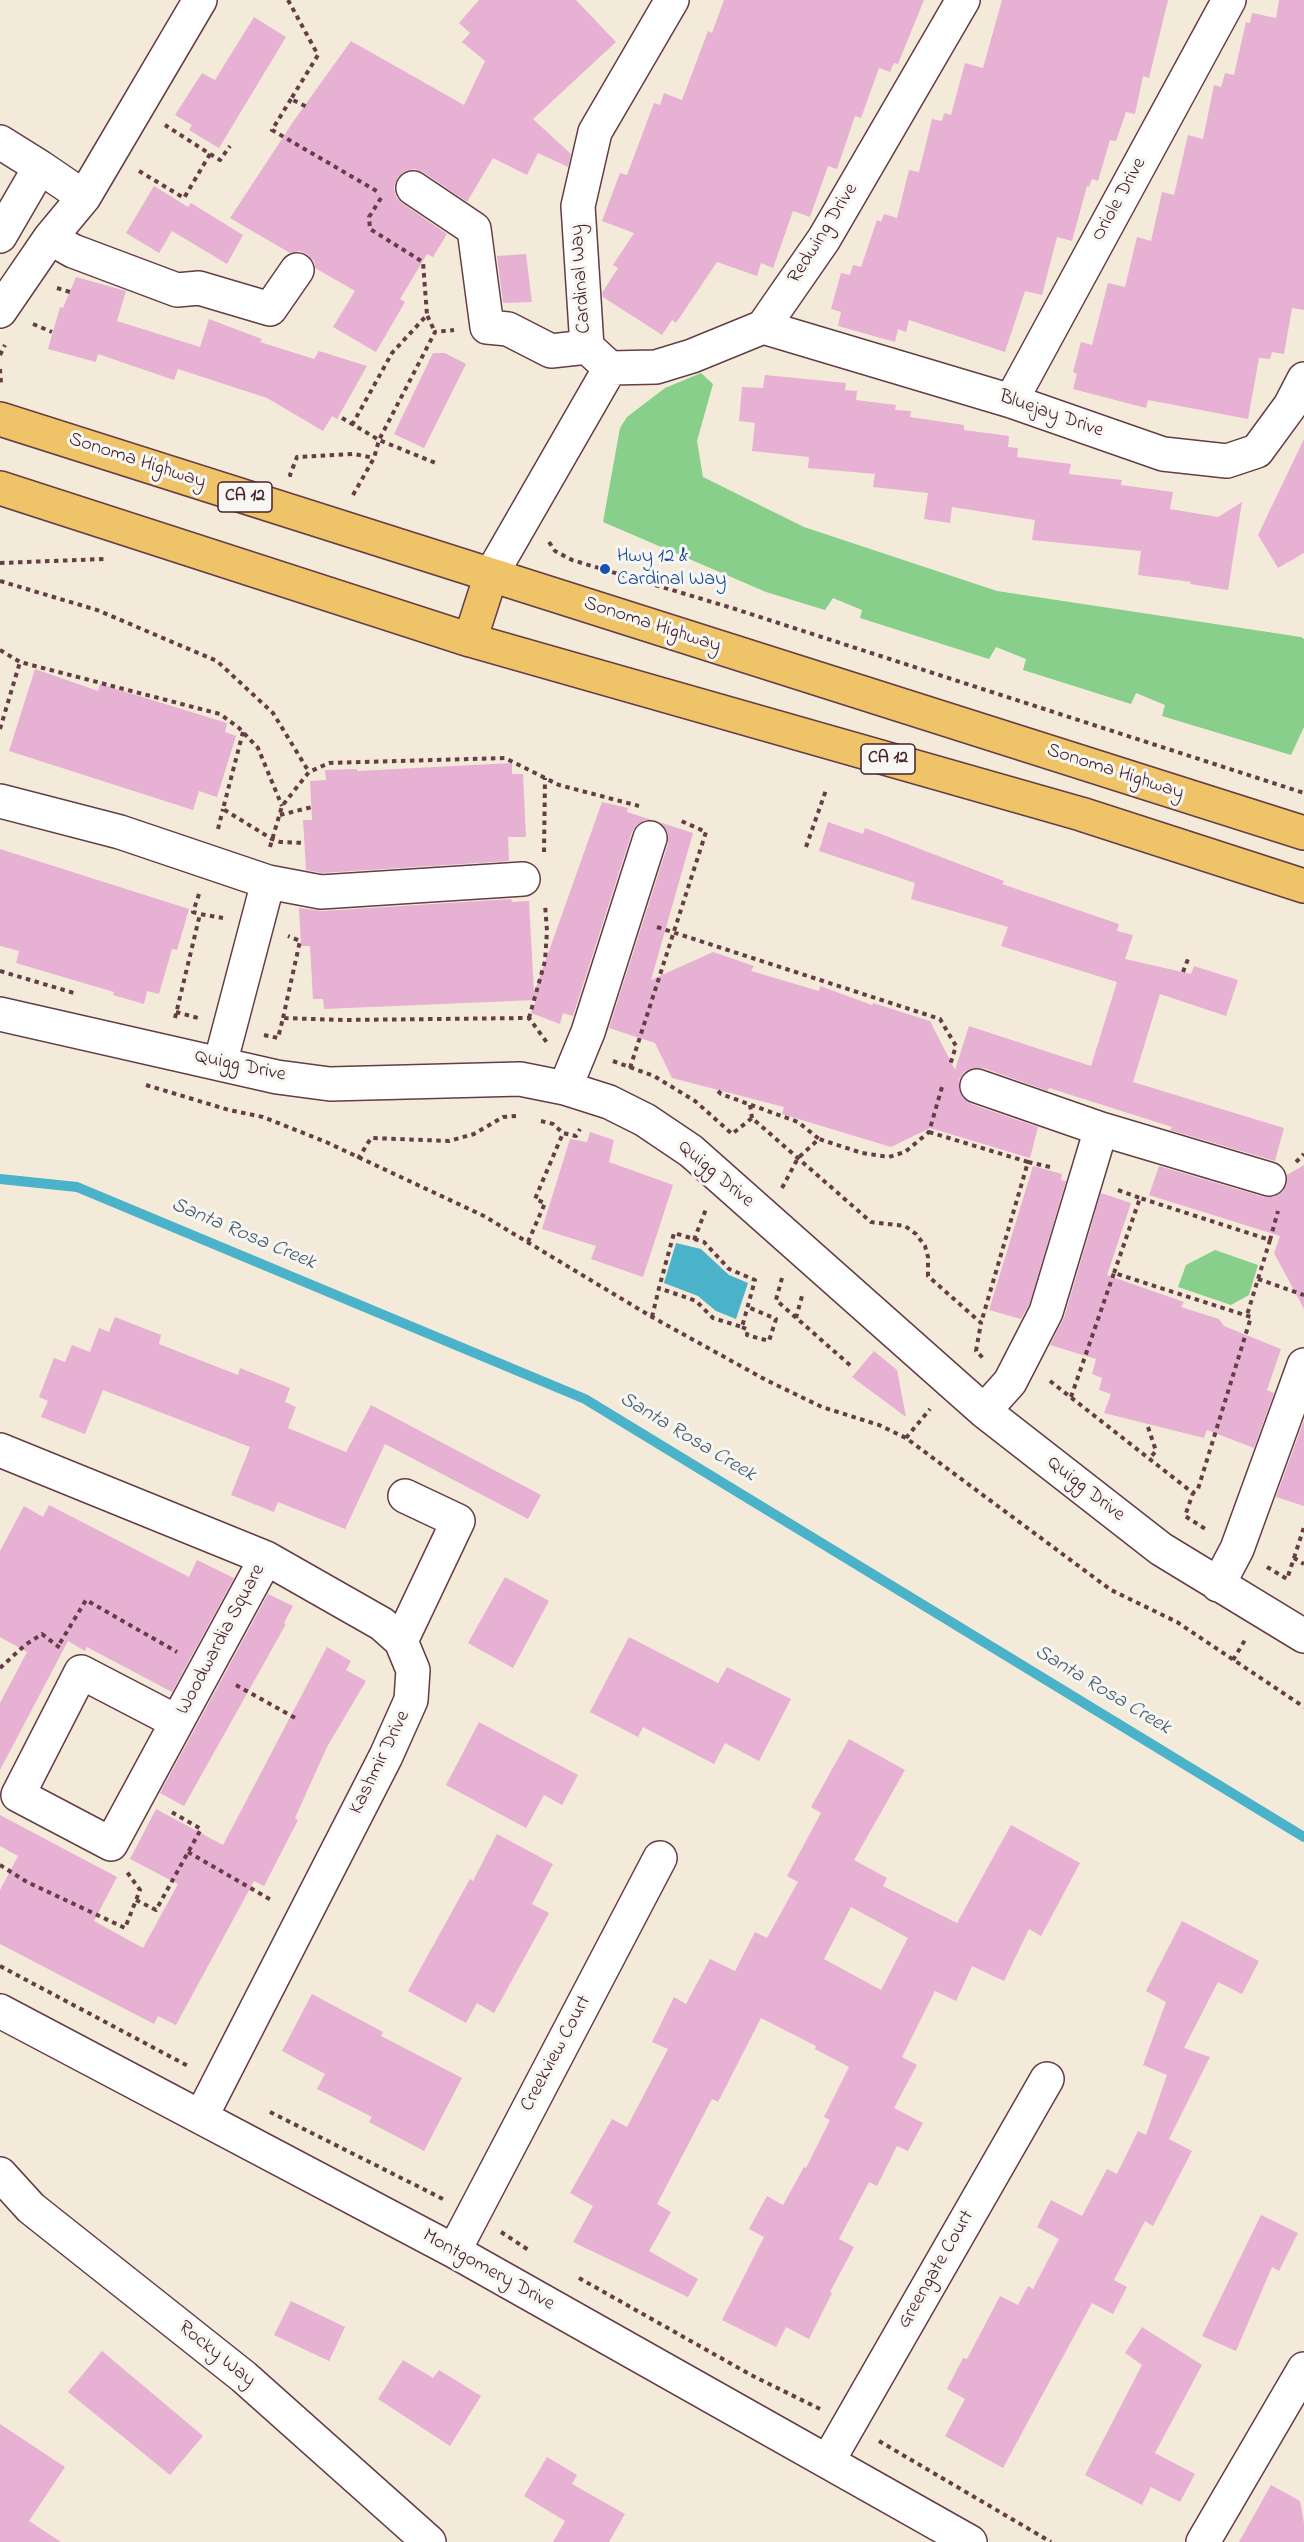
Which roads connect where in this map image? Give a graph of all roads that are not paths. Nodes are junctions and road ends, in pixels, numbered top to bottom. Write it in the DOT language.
graph roads {
  1 [pos="200,0"];
  2 [pos="672,0"];
  3 [pos="963,0"];
  4 [pos="1229,0"];
  5 [pos="0,142"];
  6 [pos="40,166"];
  7 [pos="413,188"];
  8 [pos="84,197"];
  9 [pos="0,236"];
  10 [pos="50,238"];
  11 [pos="297,270"];
  12 [pos="0,311"];
  13 [pos="763,327"];
  14 [pos="598,357"];
  15 [pos="1304,379"];
  16 [pos="1011,401"];
  17 [pos="0,418"];
  18 [pos="0,488"];
  19 [pos="490,575"];
  20 [pos="470,640"];
  21 [pos="0,801"];
  22 [pos="655,824"];
  23 [pos="1304,833"];
  24 [pos="524,879"];
  25 [pos="264,880"];
  26 [pos="1304,886"];
  27 [pos="0,1014"];
  28 [pos="220,1064"];
  29 [pos="977,1086"];
  30 [pos="565,1088"];
  31 [pos="1101,1128"];
  32 [pos="1269,1179"];
  33 [pos="1304,1365"];
  34 [pos="984,1411"];
  35 [pos="0,1450"];
  36 [pos="405,1496"];
  37 [pos="266,1558"];
  38 [pos="1218,1585"];
  39 [pos="1304,1636"];
  40 [pos="401,1641"];
  41 [pos="177,1722"];
  42 [pos="660,1858"];
  43 [pos="0,2011"];
  44 [pos="1047,2079"];
  45 [pos="201,2117"];
  46 [pos="0,2174"];
  47 [pos="454,2251"];
  48 [pos="1304,2369"];
  49 [pos="828,2461"];
  50 [pos="429,2542"];
  51 [pos="970,2542"];
  52 [pos="1203,2542"];
  1 -- 8 [label="street"];
  2 -- 14 [label="street, Cardinal Way"];
  3 -- 13 [label="street, Redwing Drive"];
  4 -- 16 [label="street, Oriole Drive"];
  5 -- 6 [label="street"];
  6 -- 8 [label="street"];
  6 -- 9 [label="street"];
  7 -- 14 [label="street"];
  8 -- 10 [label="street"];
  10 -- 11 [label="street"];
  10 -- 12 [label="street"];
  13 -- 14 [label="street"];
  13 -- 16 [label="street, Bluejay Drive"];
  14 -- 19 [label="street"];
  15 -- 16 [label="street, Bluejay Drive"];
  17 -- 19 [label="main road, Sonoma Highway / CA 12"];
  18 -- 20 [label="main road, CA 12"];
  19 -- 20 [label="main road"];
  19 -- 23 [label="main road, Sonoma Highway / CA 12"];
  20 -- 26 [label="main road, CA 12"];
  21 -- 25 [label="street"];
  22 -- 30 [label="street"];
  24 -- 25 [label="street"];
  25 -- 28 [label="street"];
  27 -- 28 [label="street, Quigg Drive"];
  28 -- 30 [label="street, Quigg Drive"];
  29 -- 31 [label="street"];
  30 -- 34 [label="street, Quigg Drive"];
  31 -- 32 [label="street"];
  31 -- 34 [label="street"];
  33 -- 38 [label="street"];
  34 -- 38 [label="street, Quigg Drive"];
  35 -- 37 [label="street, Kashmir Drive"];
  36 -- 40 [label="street"];
  37 -- 40 [label="street, Kashmir Drive"];
  37 -- 41 [label="street, Woodwardia Square"];
  38 -- 39 [label="street, Quigg Drive"];
  40 -- 45 [label="street, Kashmir Drive"];
  41 -- 41 [label="street, Woodwardia Square"];
  42 -- 47 [label="street, Creekview Court"];
  43 -- 45 [label="street, Montgomery Drive"];
  44 -- 49 [label="street, Greengate Court"];
  45 -- 47 [label="street, Montgomery Drive"];
  46 -- 50 [label="street, Rocky Way"];
  47 -- 49 [label="street, Montgomery Drive"];
  48 -- 52 [label="street"];
  49 -- 51 [label="street, Montgomery Drive"];
}
